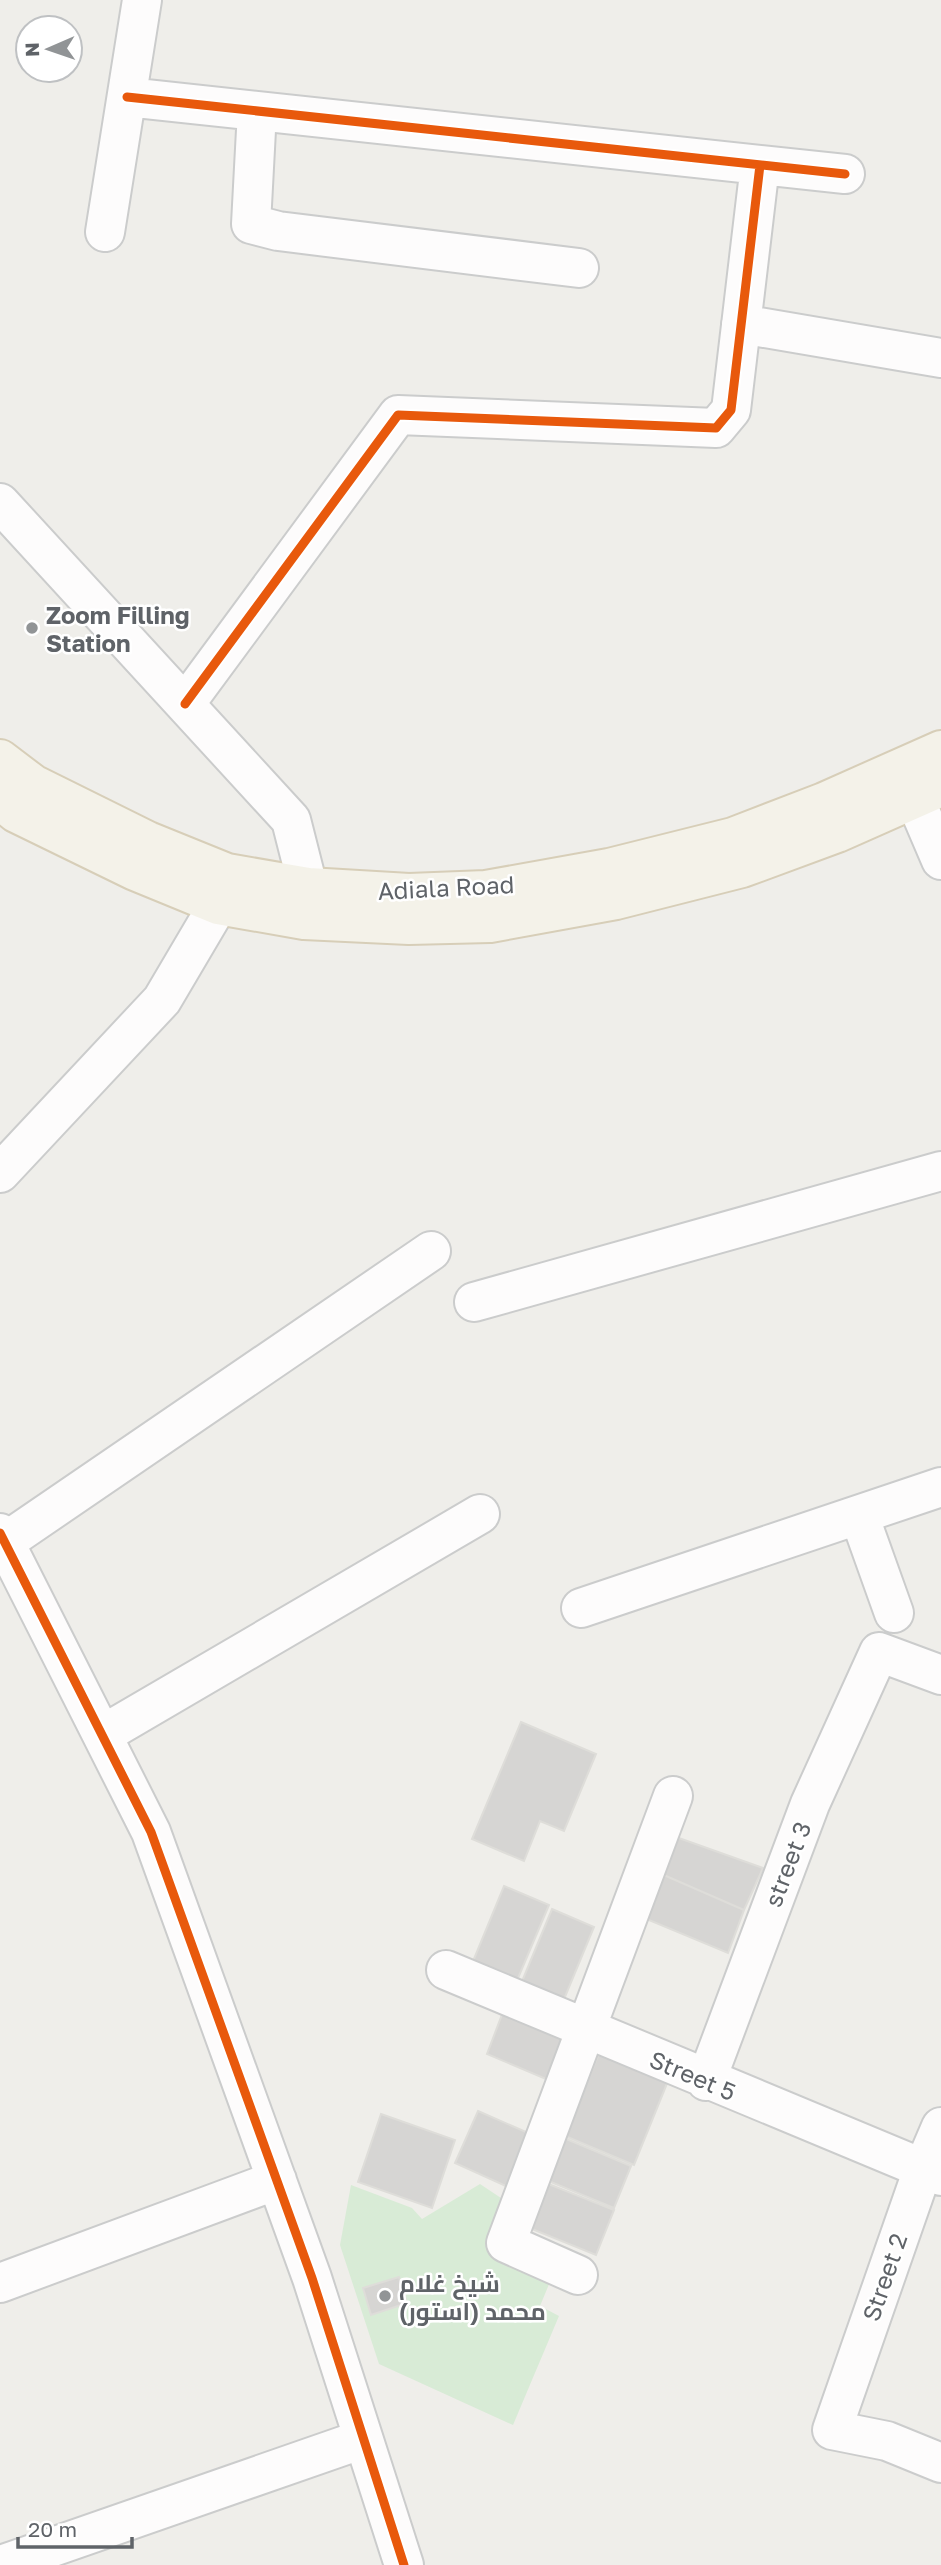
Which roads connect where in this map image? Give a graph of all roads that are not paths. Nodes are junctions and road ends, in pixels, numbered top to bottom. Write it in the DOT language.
graph roads {
  1 [pos="142,0"];
  2 [pos="127,97"];
  3 [pos="257,111"];
  4 [pos="760,165"];
  5 [pos="845,174"];
  6 [pos="105,233"];
  7 [pos="579,268"];
  8 [pos="741,324"];
  9 [pos="941,358"];
  10 [pos="0,503"];
  11 [pos="185,704"];
  12 [pos="941,750"];
  13 [pos="0,759"];
  14 [pos="927,792"];
  15 [pos="0,800"];
  16 [pos="941,860"];
  17 [pos="308,887"];
  18 [pos="218,905"];
  19 [pos="941,1171"];
  20 [pos="0,1173"];
  21 [pos="431,1251"];
  22 [pos="474,1302"];
  23 [pos="941,1487"];
  24 [pos="480,1514"];
  25 [pos="859,1515"];
  26 [pos="2,1538"];
  27 [pos="581,1608"];
  28 [pos="894,1613"];
  29 [pos="941,1675"];
  30 [pos="102,1735"];
  31 [pos="673,1796"];
  32 [pos="446,1970"];
  33 [pos="587,2029"];
  34 [pos="706,2081"];
  35 [pos="941,2127"];
  36 [pos="932,2173"];
  37 [pos="277,2180"];
  38 [pos="578,2275"];
  39 [pos="0,2283"];
  40 [pos="363,2439"];
  41 [pos="941,2463"];
  42 [pos="1,2565"];
  43 [pos="404,2565"];
  1 -- 2 [label="street"];
  2 -- 3 [label="street"];
  2 -- 6 [label="street"];
  3 -- 4 [label="street"];
  3 -- 7 [label="street"];
  4 -- 5 [label="street"];
  4 -- 8 [label="street"];
  8 -- 9 [label="street"];
  8 -- 11 [label="street"];
  10 -- 11 [label="street"];
  11 -- 17 [label="street"];
  12 -- 17 [label="main road, Adiala Road"];
  13 -- 17 [label="main road, Adiala Road"];
  14 -- 16 [label="street"];
  14 -- 18 [label="main road, Adiala Road"];
  15 -- 18 [label="main road, Adiala Road"];
  18 -- 20 [label="street"];
  19 -- 22 [label="street"];
  21 -- 26 [label="street"];
  23 -- 25 [label="street"];
  24 -- 30 [label="street"];
  25 -- 27 [label="street"];
  25 -- 28 [label="street"];
  26 -- 30 [label="street"];
  29 -- 34 [label="street, street 3"];
  30 -- 37 [label="street"];
  31 -- 33 [label="street"];
  32 -- 33 [label="street, Street 5"];
  33 -- 34 [label="street, Street 5"];
  33 -- 38 [label="street"];
  34 -- 36 [label="street, Street 5"];
  35 -- 36 [label="street, Street 2"];
  36 -- 41 [label="street, Street 2"];
  37 -- 39 [label="street"];
  37 -- 40 [label="street"];
  40 -- 42 [label="street"];
  40 -- 43 [label="street"];
}
